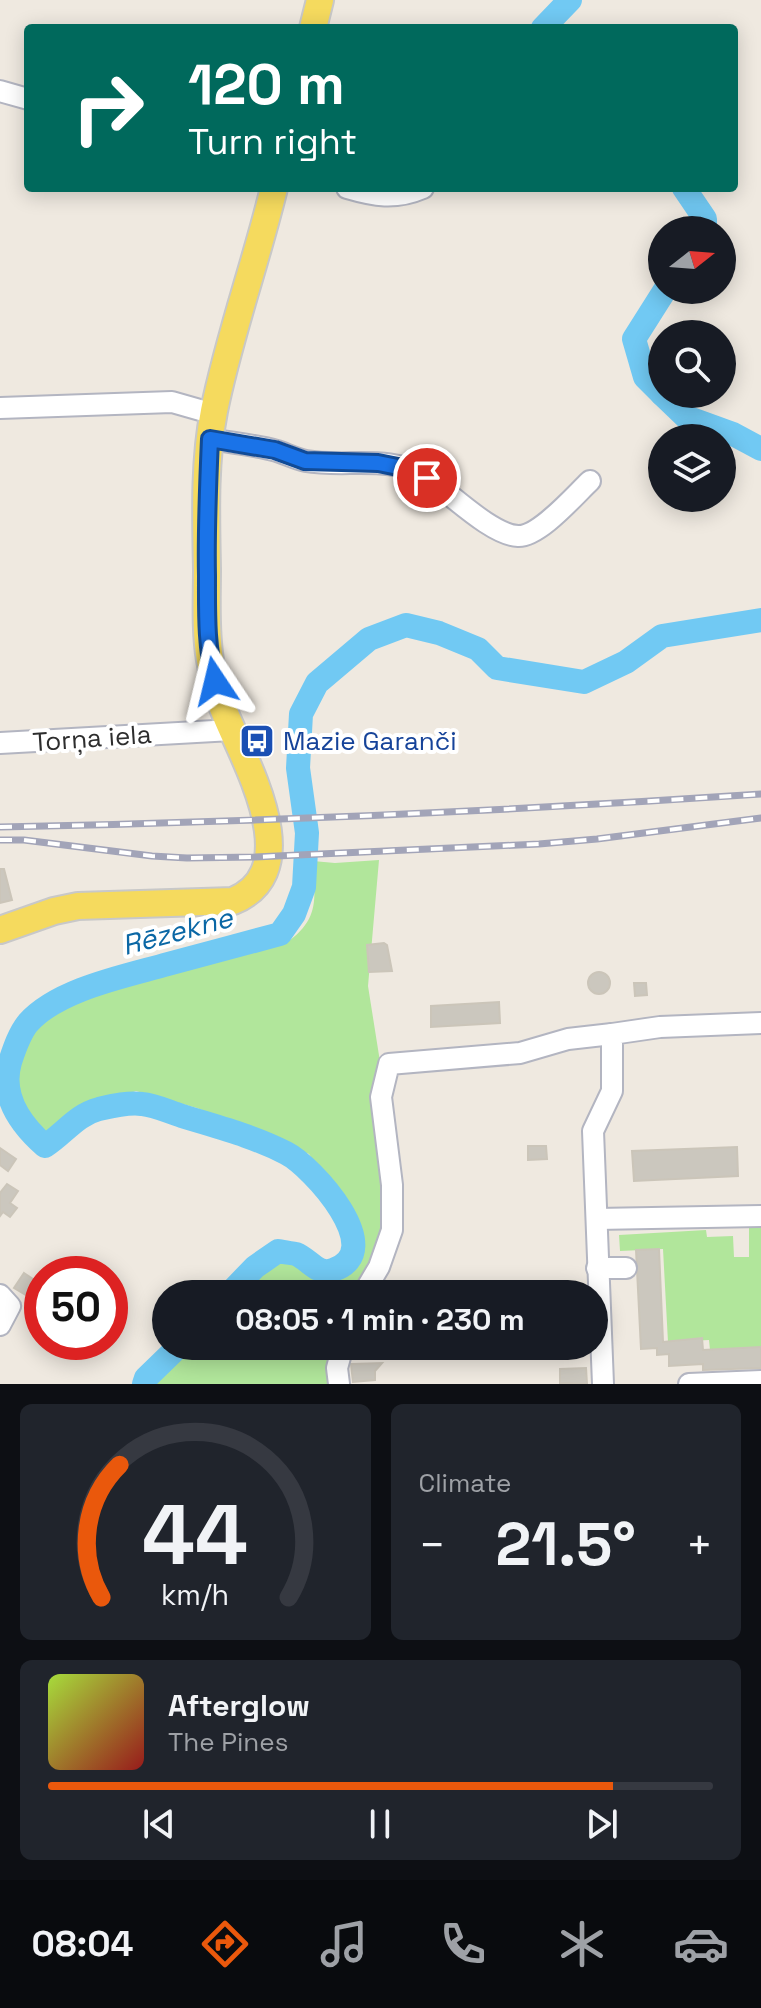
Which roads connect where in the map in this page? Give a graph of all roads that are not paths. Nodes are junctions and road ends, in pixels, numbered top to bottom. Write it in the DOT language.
graph roads {
  1 [pos="320,0"];
  2 [pos="314,24"];
  3 [pos="0,91"];
  4 [pos="24,98"];
  5 [pos="273,192"];
  6 [pos="360,192"];
  7 [pos="414,192"];
  8 [pos="0,408"];
  9 [pos="212,426"];
  10 [pos="590,481"];
  11 [pos="236,739"];
  12 [pos="0,743"];
  13 [pos="0,930"];
  14 [pos="761,1023"];
  15 [pos="612,1034"];
  16 [pos="761,1216"];
  17 [pos="597,1219"];
  18 [pos="597,1268"];
  19 [pos="626,1268"];
  20 [pos="371,1280"];
  21 [pos="5,1300"];
  22 [pos="0,1325"];
  23 [pos="339,1360"];
  24 [pos="761,1381"];
  25 [pos="339,1384"];
  26 [pos="603,1384"];
  27 [pos="689,1384"];
  1 -- 2 [label="main road"];
  3 -- 4 [label="street"];
  5 -- 9 [label="main road"];
  6 -- 7 [label="street"];
  8 -- 9 [label="street"];
  9 -- 10 [label="street"];
  9 -- 11 [label="main road"];
  11 -- 12 [label="street, Torņa iela"];
  11 -- 13 [label="main road"];
  14 -- 15 [label="street"];
  15 -- 17 [label="street"];
  15 -- 20 [label="street"];
  16 -- 17 [label="street"];
  17 -- 18 [label="street"];
  18 -- 19 [label="street"];
  18 -- 26 [label="street"];
  21 -- 22 [label="street"];
  23 -- 25 [label="street"];
  24 -- 27 [label="street"];
}
